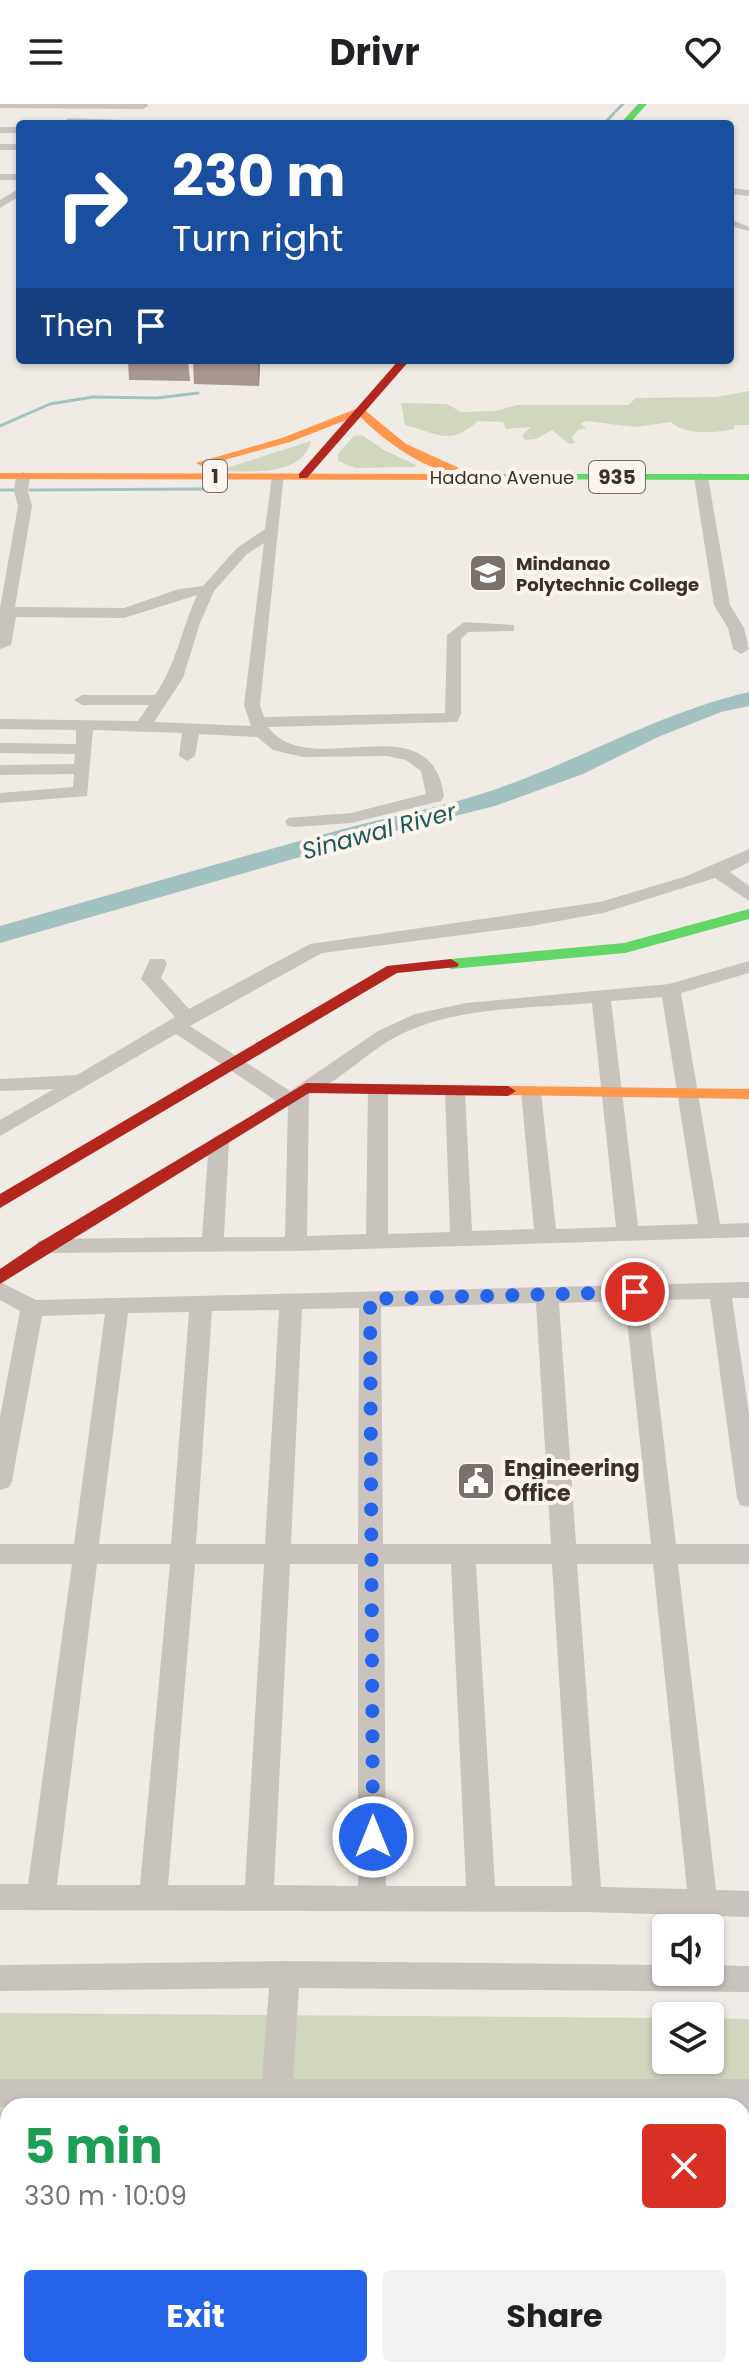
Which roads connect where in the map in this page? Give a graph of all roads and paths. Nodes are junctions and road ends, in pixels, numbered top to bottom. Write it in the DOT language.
graph roads {
  1 [pos="643,104"];
  2 [pos="0,105"];
  3 [pos="144,105"];
  4 [pos="0,117"];
  5 [pos="62,120"];
  6 [pos="124,120"];
  7 [pos="628,120"];
  8 [pos="734,224"];
  9 [pos="745,229"];
  10 [pos="401,364"];
  11 [pos="361,410"];
  12 [pos="0,476"];
  13 [pos="23,476"];
  14 [pos="127,476"];
  15 [pos="279,476"];
  16 [pos="303,476"];
  17 [pos="486,476"];
  18 [pos="701,477"];
  19 [pos="749,477"];
  20 [pos="273,531"];
  21 [pos="207,590"];
  22 [pos="7,612"];
  23 [pos="508,628"];
  24 [pos="0,644"];
  25 [pos="741,649"];
  26 [pos="82,700"];
  27 [pos="161,700"];
  28 [pos="0,724"];
  29 [pos="143,726"];
  30 [pos="85,727"];
  31 [pos="259,727"];
  32 [pos="191,730"];
  33 [pos="0,748"];
  34 [pos="84,749"];
  35 [pos="187,756"];
  36 [pos="83,769"];
  37 [pos="0,770"];
  38 [pos="0,798"];
  39 [pos="294,822"];
  40 [pos="749,854"];
  41 [pos="718,871"];
  42 [pos="749,895"];
  43 [pos="749,914"];
  44 [pos="157,963"];
  45 [pos="747,968"];
  46 [pos="671,990"];
  47 [pos="749,991"];
  48 [pos="601,996"];
  49 [pos="182,1022"];
  50 [pos="233,1064"];
  51 [pos="85,1080"];
  52 [pos="0,1085"];
  53 [pos="378,1091"];
  54 [pos="455,1092"];
  55 [pos="531,1092"];
  56 [pos="298,1093"];
  57 [pos="611,1093"];
  58 [pos="689,1094"];
  59 [pos="749,1094"];
  60 [pos="0,1129"];
  61 [pos="219,1141"];
  62 [pos="0,1202"];
  63 [pos="749,1230"];
  64 [pos="710,1231"];
  65 [pos="628,1234"];
  66 [pos="546,1236"];
  67 [pos="461,1238"];
  68 [pos="377,1241"];
  69 [pos="296,1244"];
  70 [pos="213,1245"];
  71 [pos="46,1246"];
  72 [pos="0,1278"];
  73 [pos="0,1290"];
  74 [pos="720,1290"];
  75 [pos="749,1290"];
  76 [pos="635,1292"];
  77 [pos="547,1295"];
  78 [pos="370,1299"];
  79 [pos="291,1302"];
  80 [pos="201,1303"];
  81 [pos="118,1305"];
  82 [pos="32,1308"];
  83 [pos="0,1481"];
  84 [pos="749,1498"];
  85 [pos="0,1554"];
  86 [pos="84,1554"];
  87 [pos="749,1554"];
  88 [pos="183,1555"];
  89 [pos="276,1555"];
  90 [pos="463,1555"];
  91 [pos="564,1555"];
  92 [pos="662,1555"];
  93 [pos="373,1556"];
  94 [pos="0,1897"];
  95 [pos="41,1897"];
  96 [pos="153,1898"];
  97 [pos="259,1898"];
  98 [pos="587,1899"];
  99 [pos="372,1900"];
  100 [pos="481,1900"];
  101 [pos="703,1902"];
  102 [pos="749,1904"];
  103 [pos="285,1974"];
  104 [pos="0,1978"];
  105 [pos="749,1979"];
  106 [pos="0,2093"];
  107 [pos="749,2094"];
  108 [pos="197,2098"];
  109 [pos="276,2098"];
  110 [pos="434,2098"];
  1 -- 7 [label="main road"];
  2 -- 3 [label="street"];
  3 -- 6 [label="street"];
  4 -- 5 [label="street"];
  8 -- 9 [label="street"];
  10 -- 11 [label="main road"];
  11 -- 14 [label="main road"];
  11 -- 16 [label="main road"];
  11 -- 17 [label="main road"];
  12 -- 13 [label="main road, 1"];
  13 -- 14 [label="main road, 1"];
  13 -- 22 [label="street"];
  14 -- 15 [label="main road, 1"];
  15 -- 16 [label="main road, 1"];
  15 -- 20 [label="street"];
  16 -- 17 [label="main road, Hadano Avenue / 935"];
  17 -- 18 [label="main road, Hadano Avenue / 935"];
  18 -- 19 [label="main road, Hadano Avenue / 935"];
  18 -- 25 [label="street"];
  20 -- 21 [label="street"];
  20 -- 31 [label="street"];
  21 -- 22 [label="street"];
  21 -- 27 [label="street"];
  22 -- 24 [label="street"];
  23 -- 31 [label="street"];
  26 -- 27 [label="street"];
  27 -- 29 [label="street"];
  28 -- 30 [label="street"];
  29 -- 30 [label="street"];
  29 -- 32 [label="street"];
  30 -- 34 [label="street"];
  31 -- 32 [label="street"];
  31 -- 39 [label="street"];
  32 -- 35 [label="street"];
  33 -- 34 [label="street"];
  34 -- 36 [label="street"];
  36 -- 37 [label="street"];
  36 -- 38 [label="street"];
  40 -- 41 [label="street"];
  41 -- 42 [label="street"];
  41 -- 49 [label="street"];
  43 -- 50 [label="main road"];
  44 -- 49 [label="street"];
  45 -- 46 [label="street"];
  45 -- 47 [label="street"];
  46 -- 48 [label="street"];
  46 -- 58 [label="street"];
  48 -- 56 [label="street"];
  48 -- 57 [label="street"];
  49 -- 50 [label="street"];
  49 -- 51 [label="street"];
  50 -- 56 [label="street"];
  50 -- 62 [label="main road"];
  51 -- 52 [label="street"];
  51 -- 60 [label="street"];
  53 -- 54 [label="main road"];
  53 -- 56 [label="main road"];
  53 -- 68 [label="street"];
  54 -- 55 [label="main road"];
  54 -- 67 [label="street"];
  55 -- 57 [label="main road"];
  55 -- 66 [label="street"];
  56 -- 61 [label="main road"];
  56 -- 69 [label="street"];
  57 -- 58 [label="main road"];
  57 -- 65 [label="street"];
  58 -- 59 [label="main road"];
  58 -- 64 [label="street"];
  61 -- 70 [label="street"];
  61 -- 71 [label="main road"];
  63 -- 64 [label="street"];
  64 -- 65 [label="street"];
  65 -- 66 [label="street"];
  66 -- 67 [label="street"];
  67 -- 68 [label="street"];
  68 -- 69 [label="street"];
  69 -- 70 [label="street"];
  70 -- 71 [label="street"];
  71 -- 72 [label="main road"];
  73 -- 82 [label="street"];
  74 -- 75 [label="street"];
  74 -- 76 [label="street"];
  74 -- 84 [label="street"];
  76 -- 77 [label="street"];
  76 -- 92 [label="street"];
  77 -- 78 [label="street"];
  77 -- 91 [label="street"];
  78 -- 79 [label="street"];
  78 -- 93 [label="street"];
  79 -- 80 [label="street"];
  79 -- 89 [label="street"];
  80 -- 81 [label="street"];
  80 -- 88 [label="street"];
  81 -- 82 [label="street"];
  81 -- 86 [label="street"];
  82 -- 83 [label="street"];
  85 -- 86 [label="street"];
  86 -- 88 [label="street"];
  86 -- 95 [label="street"];
  87 -- 92 [label="street"];
  88 -- 89 [label="street"];
  88 -- 96 [label="street"];
  89 -- 93 [label="street"];
  89 -- 97 [label="street"];
  90 -- 91 [label="street"];
  90 -- 93 [label="street"];
  90 -- 100 [label="street"];
  91 -- 92 [label="street"];
  91 -- 98 [label="street"];
  92 -- 101 [label="street"];
  93 -- 99 [label="street"];
  94 -- 95 [label="street"];
  95 -- 96 [label="street"];
  96 -- 97 [label="street"];
  97 -- 99 [label="street"];
  98 -- 100 [label="street"];
  98 -- 101 [label="street"];
  99 -- 100 [label="street"];
  101 -- 102 [label="street"];
  103 -- 104 [label="street"];
  103 -- 105 [label="street"];
  103 -- 109 [label="street"];
  106 -- 108 [label="street"];
  107 -- 110 [label="street"];
}
